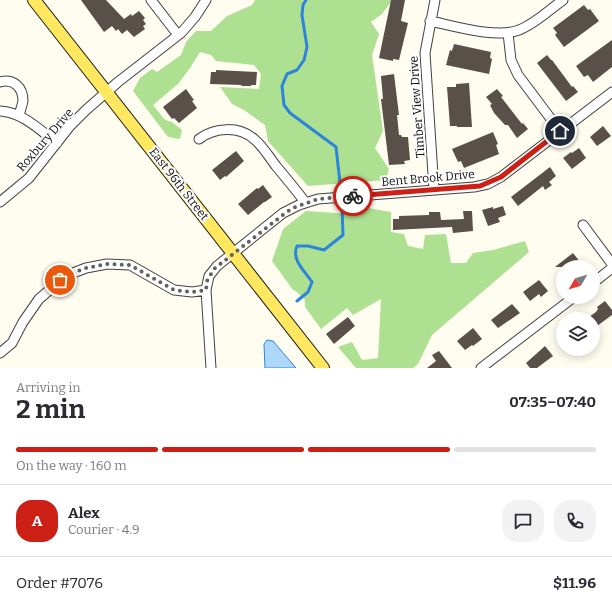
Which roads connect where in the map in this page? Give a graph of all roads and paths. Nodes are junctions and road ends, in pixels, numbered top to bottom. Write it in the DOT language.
graph roads {
  1 [pos="34,0"];
  2 [pos="151,0"];
  3 [pos="206,0"];
  4 [pos="435,0"];
  5 [pos="563,0"];
  6 [pos="430,21"];
  7 [pos="508,33"];
  8 [pos="178,35"];
  9 [pos="0,82"];
  10 [pos="106,92"];
  11 [pos="612,92"];
  12 [pos="0,111"];
  13 [pos="19,116"];
  14 [pos="560,131"];
  15 [pos="199,139"];
  16 [pos="57,143"];
  17 [pos="434,190"];
  18 [pos="0,202"];
  19 [pos="305,202"];
  20 [pos="583,225"];
  21 [pos="234,254"];
  22 [pos="612,264"];
  23 [pos="612,268"];
  24 [pos="600,277"];
  25 [pos="206,290"];
  26 [pos="565,304"];
  27 [pos="0,353"];
  28 [pos="211,368"];
  29 [pos="323,368"];
  30 [pos="481,368"];
  1 -- 10 [label="main road, East 96th Street"];
  2 -- 8 [label="street"];
  3 -- 8 [label="street, Roxbury Drive"];
  4 -- 6 [label="street, Timber View Drive"];
  5 -- 7 [label="street"];
  6 -- 7 [label="street"];
  6 -- 17 [label="street, Timber View Drive"];
  7 -- 14 [label="street"];
  8 -- 10 [label="street, Roxbury Drive"];
  9 -- 13 [label="street"];
  10 -- 16 [label="street, Roxbury Drive"];
  10 -- 21 [label="main road, East 96th Street"];
  11 -- 14 [label="street, Bent Brook Drive"];
  12 -- 13 [label="street"];
  13 -- 16 [label="street"];
  14 -- 17 [label="street, Bent Brook Drive"];
  15 -- 19 [label="street"];
  16 -- 18 [label="street, Roxbury Drive"];
  17 -- 19 [label="street, Bent Brook Drive"];
  19 -- 21 [label="street, Bent Brook Drive"];
  20 -- 22 [label="street"];
  21 -- 25 [label="street, Bent Brook Drive"];
  21 -- 29 [label="main road, East 96th Street"];
  23 -- 24 [label="street"];
  25 -- 27 [label="street"];
  25 -- 28 [label="street"];
  26 -- 30 [label="street"];
}
